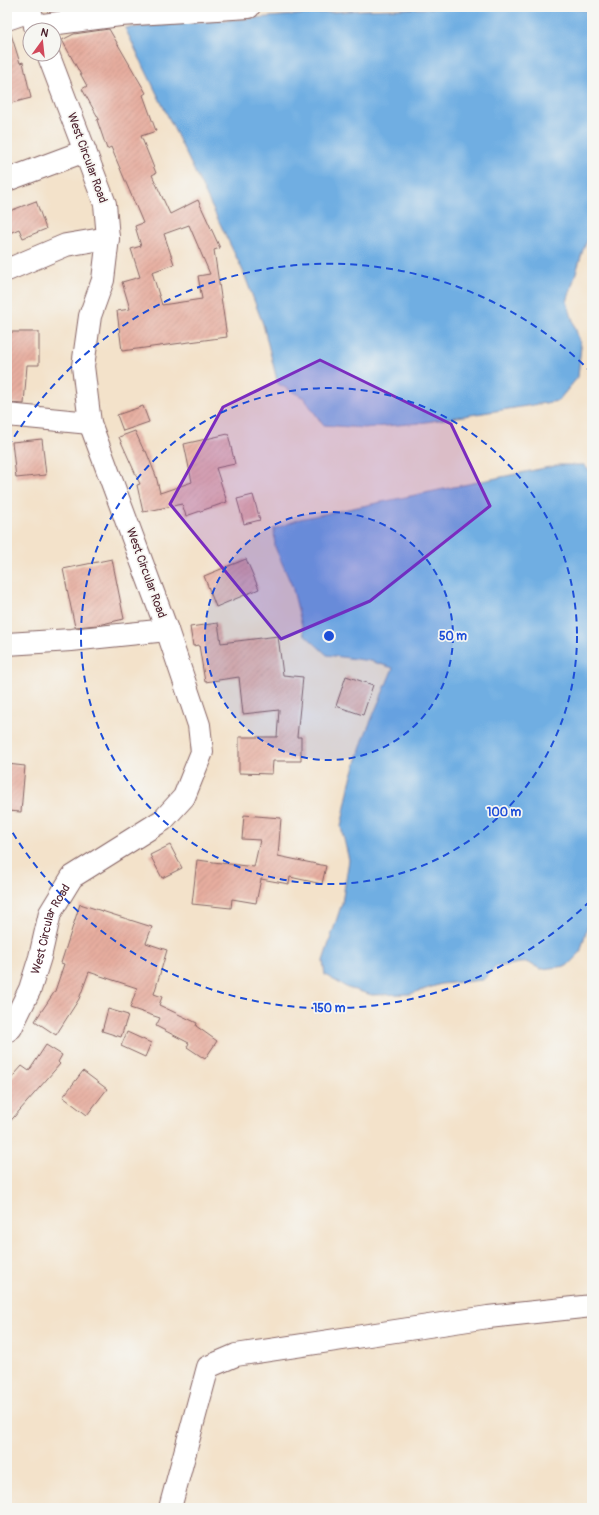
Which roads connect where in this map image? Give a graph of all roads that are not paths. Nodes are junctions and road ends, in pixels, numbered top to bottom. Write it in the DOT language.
graph roads {
  1 [pos="249,7"];
  2 [pos="7,19"];
  3 [pos="33,19"];
  4 [pos="51,62"];
  5 [pos="85,151"];
  6 [pos="7,180"];
  7 [pos="108,238"];
  8 [pos="7,270"];
  9 [pos="7,415"];
  10 [pos="90,423"];
  11 [pos="167,630"];
  12 [pos="7,644"];
  13 [pos="30,989"];
  14 [pos="7,1001"];
  15 [pos="7,1031"];
  16 [pos="592,1306"];
  17 [pos="170,1508"];
  1 -- 3 [label="street"];
  2 -- 3 [label="street"];
  4 -- 5 [label="street, West Circular Road"];
  5 -- 6 [label="street"];
  5 -- 7 [label="street, West Circular Road"];
  7 -- 8 [label="street"];
  7 -- 10 [label="street, West Circular Road"];
  9 -- 10 [label="street"];
  10 -- 11 [label="street, West Circular Road"];
  11 -- 12 [label="street"];
  11 -- 13 [label="street, West Circular Road"];
  13 -- 14 [label="street"];
  13 -- 15 [label="street, West Circular Road"];
  16 -- 17 [label="street"];
}
